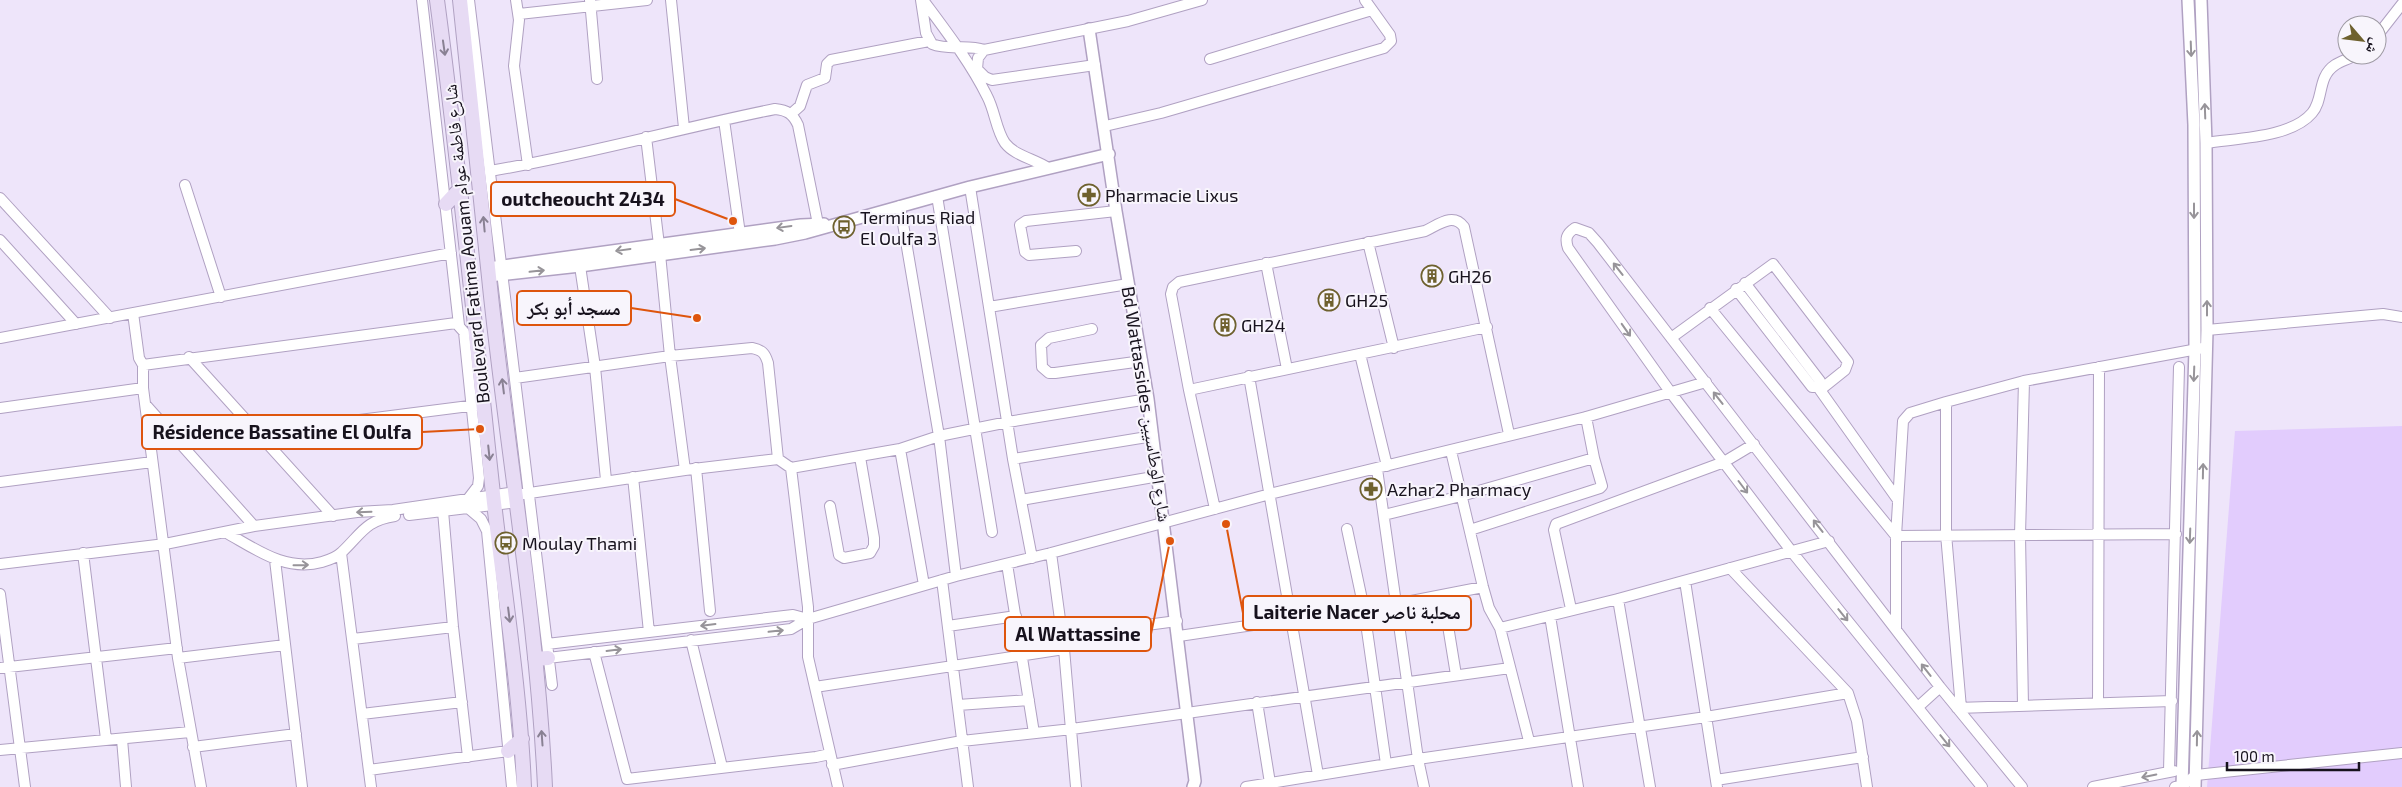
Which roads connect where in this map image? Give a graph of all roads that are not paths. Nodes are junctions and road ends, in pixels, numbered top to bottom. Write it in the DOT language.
graph roads {
  1 [pos="422,0"];
  2 [pos="437,0"];
  3 [pos="460,0"];
  4 [pos="469,0"];
  5 [pos="516,0"];
  6 [pos="647,0"];
  7 [pos="672,0"];
  8 [pos="922,0"];
  9 [pos="1202,0"];
  10 [pos="1365,0"];
  11 [pos="2188,0"];
  12 [pos="2202,0"];
  13 [pos="590,3"];
  14 [pos="2402,4"];
  15 [pos="1372,10"];
  16 [pos="519,14"];
  17 [pos="2387,23"];
  18 [pos="1089,29"];
  19 [pos="929,41"];
  20 [pos="958,47"];
  21 [pos="984,50"];
  22 [pos="1210,59"];
  23 [pos="2337,64"];
  24 [pos="1095,65"];
  25 [pos="597,79"];
  26 [pos="791,114"];
  27 [pos="724,120"];
  28 [pos="1104,126"];
  29 [pos="684,128"];
  30 [pos="646,137"];
  31 [pos="2206,143"];
  32 [pos="1109,154"];
  33 [pos="528,165"];
  34 [pos="1048,168"];
  35 [pos="490,171"];
  36 [pos="185,185"];
  37 [pos="970,187"];
  38 [pos="460,189"];
  39 [pos="937,196"];
  40 [pos="0,198"];
  41 [pos="446,204"];
  42 [pos="900,206"];
  43 [pos="1116,211"];
  44 [pos="818,226"];
  45 [pos="740,234"];
  46 [pos="0,240"];
  47 [pos="1368,242"];
  48 [pos="660,250"];
  49 [pos="1076,251"];
  50 [pos="450,253"];
  51 [pos="1266,263"];
  52 [pos="580,266"];
  53 [pos="495,271"];
  54 [pos="1128,284"];
  55 [pos="1740,286"];
  56 [pos="220,297"];
  57 [pos="989,307"];
  58 [pos="1710,308"];
  59 [pos="133,313"];
  60 [pos="2402,317"];
  61 [pos="110,318"];
  62 [pos="76,324"];
  63 [pos="460,325"];
  64 [pos="1487,327"];
  65 [pos="1092,329"];
  66 [pos="2207,330"];
  67 [pos="0,338"];
  68 [pos="1671,338"];
  69 [pos="1394,348"];
  70 [pos="2201,348"];
  71 [pos="1360,354"];
  72 [pos="670,356"];
  73 [pos="189,357"];
  74 [pos="1142,361"];
  75 [pos="143,365"];
  76 [pos="595,367"];
  77 [pos="2099,367"];
  78 [pos="2179,367"];
  79 [pos="1287,369"];
  80 [pos="1249,376"];
  81 [pos="515,378"];
  82 [pos="2024,381"];
  83 [pos="1706,382"];
  84 [pos="143,388"];
  85 [pos="1819,389"];
  86 [pos="1189,390"];
  87 [pos="1670,393"];
  88 [pos="1148,399"];
  89 [pos="1946,402"];
  90 [pos="145,404"];
  91 [pos="477,405"];
  92 [pos="0,408"];
  93 [pos="1586,417"];
  94 [pos="1008,422"];
  95 [pos="976,428"];
  96 [pos="258,433"];
  97 [pos="1509,434"];
  98 [pos="939,436"];
  99 [pos="1153,436"];
  100 [pos="1754,444"];
  101 [pos="900,449"];
  102 [pos="1451,450"];
  103 [pos="860,457"];
  104 [pos="1594,458"];
  105 [pos="778,459"];
  106 [pos="1013,459"];
  107 [pos="152,462"];
  108 [pos="1724,462"];
  109 [pos="1387,466"];
  110 [pos="696,468"];
  111 [pos="791,468"];
  112 [pos="685,470"];
  113 [pos="1377,470"];
  114 [pos="1159,476"];
  115 [pos="633,477"];
  116 [pos="606,480"];
  117 [pos="0,482"];
  118 [pos="1270,494"];
  119 [pos="520,496"];
  120 [pos="1461,496"];
  121 [pos="494,500"];
  122 [pos="1021,500"];
  123 [pos="1898,500"];
  124 [pos="468,503"];
  125 [pos="830,506"];
  126 [pos="1216,509"];
  127 [pos="443,511"];
  128 [pos="1384,514"];
  129 [pos="333,516"];
  130 [pos="1165,524"];
  131 [pos="254,526"];
  132 [pos="1347,529"];
  133 [pos="1470,530"];
  134 [pos="226,532"];
  135 [pos="992,532"];
  136 [pos="1946,534"];
  137 [pos="2020,534"];
  138 [pos="2098,534"];
  139 [pos="2176,534"];
  140 [pos="1896,536"];
  141 [pos="1829,541"];
  142 [pos="165,544"];
  143 [pos="1792,552"];
  144 [pos="83,553"];
  145 [pos="341,553"];
  146 [pos="1051,553"];
  147 [pos="1032,558"];
  148 [pos="275,560"];
  149 [pos="0,564"];
  150 [pos="1007,564"];
  151 [pos="1730,568"];
  152 [pos="956,576"];
  153 [pos="942,580"];
  154 [pos="1685,581"];
  155 [pos="924,585"];
  156 [pos="1482,587"];
  157 [pos="0,594"];
  158 [pos="1443,595"];
  159 [pos="1618,599"];
  160 [pos="1396,604"];
  161 [pos="1364,609"];
  162 [pos="1571,609"];
  163 [pos="710,611"];
  164 [pos="1016,616"];
  165 [pos="1550,616"];
  166 [pos="808,619"];
  167 [pos="1291,620"];
  168 [pos="1177,621"];
  169 [pos="948,626"];
  170 [pos="453,627"];
  171 [pos="1500,628"];
  172 [pos="1896,630"];
  173 [pos="649,632"];
  174 [pos="1063,636"];
  175 [pos="1179,636"];
  176 [pos="353,638"];
  177 [pos="691,640"];
  178 [pos="285,645"];
  179 [pos="1064,649"];
  180 [pos="594,652"];
  181 [pos="177,653"];
  182 [pos="543,654"];
  183 [pos="1023,656"];
  184 [pos="97,657"];
  185 [pos="954,666"];
  186 [pos="4,668"];
  187 [pos="1510,668"];
  188 [pos="1456,675"];
  189 [pos="1407,682"];
  190 [pos="552,685"];
  191 [pos="1374,686"];
  192 [pos="814,687"];
  193 [pos="1940,687"];
  194 [pos="1848,693"];
  195 [pos="1304,695"];
  196 [pos="1029,700"];
  197 [pos="2172,701"];
  198 [pos="462,702"];
  199 [pos="1258,702"];
  200 [pos="2098,704"];
  201 [pos="958,705"];
  202 [pos="2023,706"];
  203 [pos="1918,707"];
  204 [pos="1959,708"];
  205 [pos="1187,711"];
  206 [pos="362,714"];
  207 [pos="1706,717"];
  208 [pos="1639,727"];
  209 [pos="1072,728"];
  210 [pos="190,732"];
  211 [pos="1034,733"];
  212 [pos="296,734"];
  213 [pos="1570,737"];
  214 [pos="522,738"];
  215 [pos="106,739"];
  216 [pos="122,739"];
  217 [pos="962,741"];
  218 [pos="1529,742"];
  219 [pos="193,747"];
  220 [pos="21,748"];
  221 [pos="0,750"];
  222 [pos="508,751"];
  223 [pos="2402,753"];
  224 [pos="830,754"];
  225 [pos="468,757"];
  226 [pos="1863,757"];
  227 [pos="1418,759"];
  228 [pos="1386,764"];
  229 [pos="832,765"];
  230 [pos="722,767"];
  231 [pos="2183,769"];
  232 [pos="369,770"];
  233 [pos="2169,771"];
  234 [pos="1318,775"];
  235 [pos="2195,781"];
  236 [pos="1278,784"];
  237 [pos="1717,784"];
  238 [pos="1195,785"];
  239 [pos="25,787"];
  240 [pos="126,787"];
  241 [pos="201,787"];
  242 [pos="302,787"];
  243 [pos="370,787"];
  244 [pos="512,787"];
  245 [pos="524,787"];
  246 [pos="545,787"];
  247 [pos="838,787"];
  248 [pos="968,787"];
  249 [pos="1076,787"];
  250 [pos="1246,787"];
  251 [pos="1424,787"];
  252 [pos="1578,787"];
  253 [pos="1650,787"];
  254 [pos="1867,787"];
  255 [pos="1982,787"];
  256 [pos="2022,787"];
  257 [pos="2093,787"];
  258 [pos="2179,787"];
  1 -- 41 [label="street"];
  2 -- 38 [label="main road, Boulevard Fatima Aouam شارع فاطمة عوام, one-way"];
  53 -- 3 [label="main road, Boulevard Fatima Aouam شارع فاطمة عوام, one-way"];
  4 -- 35 [label="street"];
  5 -- 16 [label="street"];
  6 -- 13 [label="street"];
  7 -- 29 [label="street"];
  8 -- 19 [label="street"];
  8 -- 20 [label="street"];
  9 -- 18 [label="street"];
  10 -- 15 [label="street"];
  11 -- 70 [label="street, one-way"];
  31 -- 12 [label="street, one-way"];
  13 -- 16 [label="street"];
  13 -- 25 [label="street"];
  14 -- 17 [label="street"];
  15 -- 22 [label="street"];
  15 -- 28 [label="street"];
  16 -- 33 [label="street"];
  18 -- 21 [label="street"];
  18 -- 24 [label="street, Bd Wattassides شارع الوطاسيين"];
  19 -- 20 [label="street"];
  19 -- 26 [label="street"];
  20 -- 21 [label="street"];
  20 -- 34 [label="street"];
  21 -- 24 [label="street"];
  23 -- 31 [label="street"];
  24 -- 28 [label="street, Bd Wattassides شارع الوطاسيين"];
  26 -- 27 [label="street"];
  26 -- 44 [label="street"];
  27 -- 29 [label="street"];
  27 -- 45 [label="street"];
  28 -- 32 [label="street, Bd Wattassides شارع الوطاسيين"];
  29 -- 30 [label="street"];
  30 -- 33 [label="street"];
  30 -- 48 [label="street"];
  66 -- 31 [label="street, one-way"];
  32 -- 34 [label="street"];
  32 -- 43 [label="street, Bd Wattassides شارع الوطاسيين"];
  33 -- 35 [label="street"];
  34 -- 37 [label="street"];
  35 -- 53 [label="street"];
  36 -- 56 [label="street"];
  37 -- 39 [label="street"];
  37 -- 57 [label="street"];
  38 -- 41 [label="main road"];
  38 -- 91 [label="main road, Boulevard Fatima Aouam شارع فاطمة عوام"];
  39 -- 42 [label="street"];
  39 -- 95 [label="street"];
  40 -- 61 [label="street"];
  41 -- 50 [label="street"];
  42 -- 44 [label="street"];
  42 -- 98 [label="street"];
  43 -- 49 [label="street"];
  43 -- 54 [label="street, Bd Wattassides شارع الوطاسيين"];
  44 -- 45 [label="street, one-way"];
  48 -- 44 [label="street, one-way"];
  45 -- 48 [label="street"];
  46 -- 62 [label="street"];
  47 -- 51 [label="street"];
  47 -- 64 [label="street"];
  47 -- 69 [label="street"];
  48 -- 52 [label="street"];
  48 -- 53 [label="street, one-way"];
  48 -- 72 [label="street"];
  50 -- 56 [label="street"];
  50 -- 63 [label="street"];
  51 -- 79 [label="street"];
  51 -- 86 [label="street"];
  53 -- 52 [label="street, one-way"];
  52 -- 76 [label="street"];
  53 -- 81 [label="street"];
  119 -- 53 [label="main road, Boulevard Fatima Aouam شارع فاطمة عوام, one-way"];
  54 -- 57 [label="street"];
  54 -- 74 [label="street, Bd Wattassides شارع الوطاسيين"];
  55 -- 58 [label="street"];
  55 -- 85 [label="street"];
  55 -- 85 [label="street"];
  56 -- 59 [label="street"];
  57 -- 94 [label="street"];
  58 -- 68 [label="street"];
  58 -- 140 [label="street"];
  59 -- 61 [label="street"];
  59 -- 75 [label="street"];
  60 -- 66 [label="street"];
  61 -- 62 [label="street"];
  62 -- 67 [label="street"];
  63 -- 73 [label="street"];
  63 -- 91 [label="street"];
  64 -- 69 [label="street"];
  64 -- 97 [label="street"];
  65 -- 74 [label="street"];
  66 -- 70 [label="street"];
  68 -- 83 [label="street"];
  68 -- 87 [label="street, one-way"];
  69 -- 71 [label="street"];
  70 -- 77 [label="street"];
  70 -- 231 [label="street, one-way"];
  235 -- 70 [label="street, one-way"];
  71 -- 79 [label="street"];
  71 -- 109 [label="street"];
  72 -- 76 [label="street"];
  72 -- 105 [label="street"];
  72 -- 112 [label="street"];
  73 -- 75 [label="street"];
  73 -- 96 [label="street"];
  74 -- 88 [label="street, Bd Wattassides شارع الوطاسيين"];
  75 -- 84 [label="street"];
  76 -- 81 [label="street"];
  76 -- 116 [label="street"];
  77 -- 82 [label="street"];
  77 -- 138 [label="street"];
  78 -- 139 [label="street"];
  79 -- 80 [label="street"];
  80 -- 86 [label="street"];
  80 -- 118 [label="street"];
  81 -- 119 [label="street"];
  82 -- 89 [label="street"];
  82 -- 137 [label="street"];
  83 -- 87 [label="street"];
  100 -- 83 [label="street, one-way"];
  84 -- 90 [label="street"];
  84 -- 92 [label="street"];
  85 -- 123 [label="street"];
  86 -- 126 [label="street"];
  87 -- 93 [label="street"];
  87 -- 108 [label="street"];
  88 -- 94 [label="street"];
  88 -- 99 [label="street, Bd Wattassides شارع الوطاسيين"];
  89 -- 123 [label="street"];
  89 -- 136 [label="street"];
  90 -- 107 [label="street"];
  90 -- 131 [label="street"];
  91 -- 96 [label="street"];
  91 -- 121 [label="main road, Boulevard Fatima Aouam شارع فاطمة عوام, one-way"];
  91 -- 124 [label="street"];
  93 -- 97 [label="street"];
  93 -- 104 [label="street"];
  94 -- 95 [label="street"];
  94 -- 106 [label="street"];
  95 -- 98 [label="street"];
  95 -- 135 [label="street"];
  96 -- 129 [label="street"];
  97 -- 102 [label="street"];
  98 -- 101 [label="street"];
  98 -- 152 [label="street"];
  99 -- 106 [label="street"];
  99 -- 114 [label="street, Bd Wattassides شارع الوطاسيين"];
  100 -- 108 [label="street"];
  141 -- 100 [label="street, one-way"];
  101 -- 103 [label="street"];
  101 -- 155 [label="street"];
  102 -- 109 [label="street"];
  102 -- 120 [label="street"];
  103 -- 111 [label="street"];
  103 -- 125 [label="street"];
  104 -- 120 [label="street"];
  104 -- 133 [label="street"];
  105 -- 110 [label="street"];
  105 -- 111 [label="street"];
  106 -- 122 [label="street"];
  107 -- 117 [label="street"];
  107 -- 142 [label="street"];
  108 -- 143 [label="street, one-way"];
  108 -- 162 [label="street"];
  109 -- 113 [label="street"];
  110 -- 112 [label="street"];
  110 -- 163 [label="street"];
  111 -- 166 [label="street"];
  112 -- 115 [label="street"];
  113 -- 118 [label="street"];
  113 -- 128 [label="street"];
  114 -- 122 [label="street"];
  114 -- 130 [label="street, Bd Wattassides شارع الوطاسيين"];
  115 -- 116 [label="street"];
  115 -- 173 [label="street"];
  116 -- 119 [label="street"];
  118 -- 126 [label="street"];
  118 -- 167 [label="street"];
  119 -- 121 [label="street"];
  119 -- 182 [label="main road, Boulevard Fatima Aouam شارع فاطمة عوام"];
  119 -- 182 [label="street"];
  120 -- 128 [label="street"];
  120 -- 133 [label="street"];
  121 -- 124 [label="street"];
  121 -- 214 [label="main road, Boulevard Fatima Aouam شارع فاطمة عوام, one-way"];
  122 -- 147 [label="street"];
  123 -- 140 [label="street"];
  124 -- 127 [label="street"];
  124 -- 129 [label="street, one-way"];
  124 -- 222 [label="street"];
  126 -- 130 [label="street"];
  127 -- 145 [label="street"];
  127 -- 170 [label="street"];
  128 -- 160 [label="street"];
  129 -- 131 [label="street"];
  130 -- 146 [label="street"];
  130 -- 168 [label="street, Bd Wattassides شارع الوطاسيين"];
  131 -- 134 [label="street"];
  132 -- 161 [label="street"];
  133 -- 156 [label="street"];
  134 -- 142 [label="street"];
  134 -- 148 [label="street"];
  136 -- 137 [label="street"];
  136 -- 140 [label="street"];
  136 -- 204 [label="street"];
  137 -- 138 [label="street"];
  137 -- 202 [label="street"];
  138 -- 139 [label="street"];
  138 -- 200 [label="street"];
  139 -- 197 [label="street"];
  140 -- 172 [label="street"];
  141 -- 143 [label="street"];
  141 -- 172 [label="street"];
  142 -- 144 [label="street"];
  142 -- 181 [label="street"];
  143 -- 151 [label="street"];
  143 -- 203 [label="street, one-way"];
  144 -- 149 [label="street"];
  144 -- 184 [label="street"];
  148 -- 145 [label="street, one-way"];
  145 -- 176 [label="street"];
  146 -- 147 [label="street"];
  146 -- 174 [label="street"];
  147 -- 150 [label="street"];
  148 -- 178 [label="street"];
  150 -- 152 [label="street"];
  150 -- 164 [label="street"];
  151 -- 154 [label="street"];
  151 -- 194 [label="street"];
  152 -- 153 [label="street"];
  153 -- 155 [label="street"];
  153 -- 169 [label="street"];
  154 -- 159 [label="street"];
  154 -- 207 [label="street"];
  155 -- 166 [label="street"];
  156 -- 158 [label="street"];
  156 -- 171 [label="street"];
  157 -- 186 [label="street"];
  158 -- 160 [label="street"];
  158 -- 188 [label="street"];
  159 -- 162 [label="street"];
  159 -- 208 [label="street"];
  160 -- 161 [label="street"];
  160 -- 189 [label="street"];
  161 -- 167 [label="street"];
  161 -- 191 [label="street"];
  162 -- 165 [label="street"];
  164 -- 169 [label="street"];
  164 -- 183 [label="street"];
  165 -- 171 [label="street"];
  165 -- 213 [label="street"];
  166 -- 173 [label="street, one-way"];
  177 -- 166 [label="street, one-way"];
  166 -- 192 [label="street"];
  167 -- 175 [label="street"];
  167 -- 195 [label="street"];
  168 -- 174 [label="street"];
  168 -- 175 [label="street, Bd Wattassides شارع الوطاسيين"];
  169 -- 185 [label="street"];
  170 -- 176 [label="street"];
  170 -- 198 [label="street"];
  171 -- 187 [label="street"];
  193 -- 172 [label="street, one-way"];
  173 -- 182 [label="street"];
  174 -- 179 [label="street"];
  175 -- 205 [label="street, Bd Wattassides شارع الوطاسيين"];
  176 -- 206 [label="street"];
  180 -- 177 [label="street, one-way"];
  177 -- 230 [label="street"];
  178 -- 181 [label="street"];
  178 -- 212 [label="street"];
  179 -- 183 [label="street"];
  179 -- 209 [label="street"];
  180 -- 182 [label="street"];
  180 -- 230 [label="street"];
  181 -- 184 [label="street"];
  181 -- 210 [label="street"];
  182 -- 190 [label="street"];
  246 -- 182 [label="main road, Boulevard Fatima Aouam شارع فاطمة عوام, one-way"];
  183 -- 185 [label="street"];
  183 -- 196 [label="street"];
  184 -- 186 [label="street"];
  184 -- 215 [label="street"];
  185 -- 192 [label="street"];
  185 -- 201 [label="street"];
  186 -- 220 [label="street"];
  187 -- 188 [label="street"];
  187 -- 218 [label="street"];
  188 -- 189 [label="street"];
  189 -- 191 [label="street"];
  189 -- 227 [label="street"];
  191 -- 195 [label="street"];
  191 -- 228 [label="street"];
  192 -- 224 [label="street"];
  193 -- 203 [label="street"];
  193 -- 204 [label="street"];
  194 -- 207 [label="street"];
  194 -- 226 [label="street"];
  195 -- 199 [label="street"];
  195 -- 234 [label="street"];
  196 -- 201 [label="street"];
  196 -- 211 [label="street"];
  197 -- 200 [label="street"];
  197 -- 233 [label="street"];
  198 -- 206 [label="street"];
  198 -- 225 [label="street"];
  199 -- 205 [label="street"];
  199 -- 236 [label="street"];
  200 -- 202 [label="street"];
  201 -- 217 [label="street"];
  202 -- 204 [label="street"];
  203 -- 255 [label="street, one-way"];
  204 -- 256 [label="street"];
  205 -- 209 [label="street"];
  205 -- 238 [label="street, Bd Wattassides شارع الوطاسيين"];
  206 -- 232 [label="street"];
  207 -- 208 [label="street"];
  207 -- 237 [label="street"];
  208 -- 213 [label="street"];
  208 -- 253 [label="street"];
  209 -- 211 [label="street"];
  209 -- 249 [label="street"];
  210 -- 216 [label="street"];
  210 -- 219 [label="street"];
  211 -- 217 [label="street"];
  212 -- 219 [label="street"];
  212 -- 242 [label="street"];
  213 -- 218 [label="street"];
  213 -- 252 [label="street"];
  214 -- 222 [label="main road"];
  214 -- 245 [label="main road, Boulevard Fatima Aouam شارع فاطمة عوام"];
  215 -- 216 [label="street"];
  215 -- 220 [label="street"];
  216 -- 240 [label="street"];
  217 -- 229 [label="street"];
  217 -- 248 [label="street"];
  218 -- 227 [label="street"];
  219 -- 241 [label="street"];
  220 -- 221 [label="street"];
  220 -- 239 [label="street"];
  222 -- 225 [label="street"];
  222 -- 244 [label="street"];
  223 -- 235 [label="street"];
  224 -- 229 [label="street"];
  224 -- 230 [label="street"];
  225 -- 232 [label="street"];
  226 -- 237 [label="street"];
  226 -- 254 [label="street"];
  227 -- 228 [label="street"];
  227 -- 251 [label="street"];
  228 -- 234 [label="street"];
  229 -- 247 [label="street"];
  231 -- 233 [label="street"];
  231 -- 235 [label="street"];
  231 -- 258 [label="street"];
  232 -- 243 [label="street"];
  233 -- 257 [label="street, one-way"];
  234 -- 236 [label="street"];
  235 -- 258 [label="street"];
  236 -- 250 [label="street"];
}
